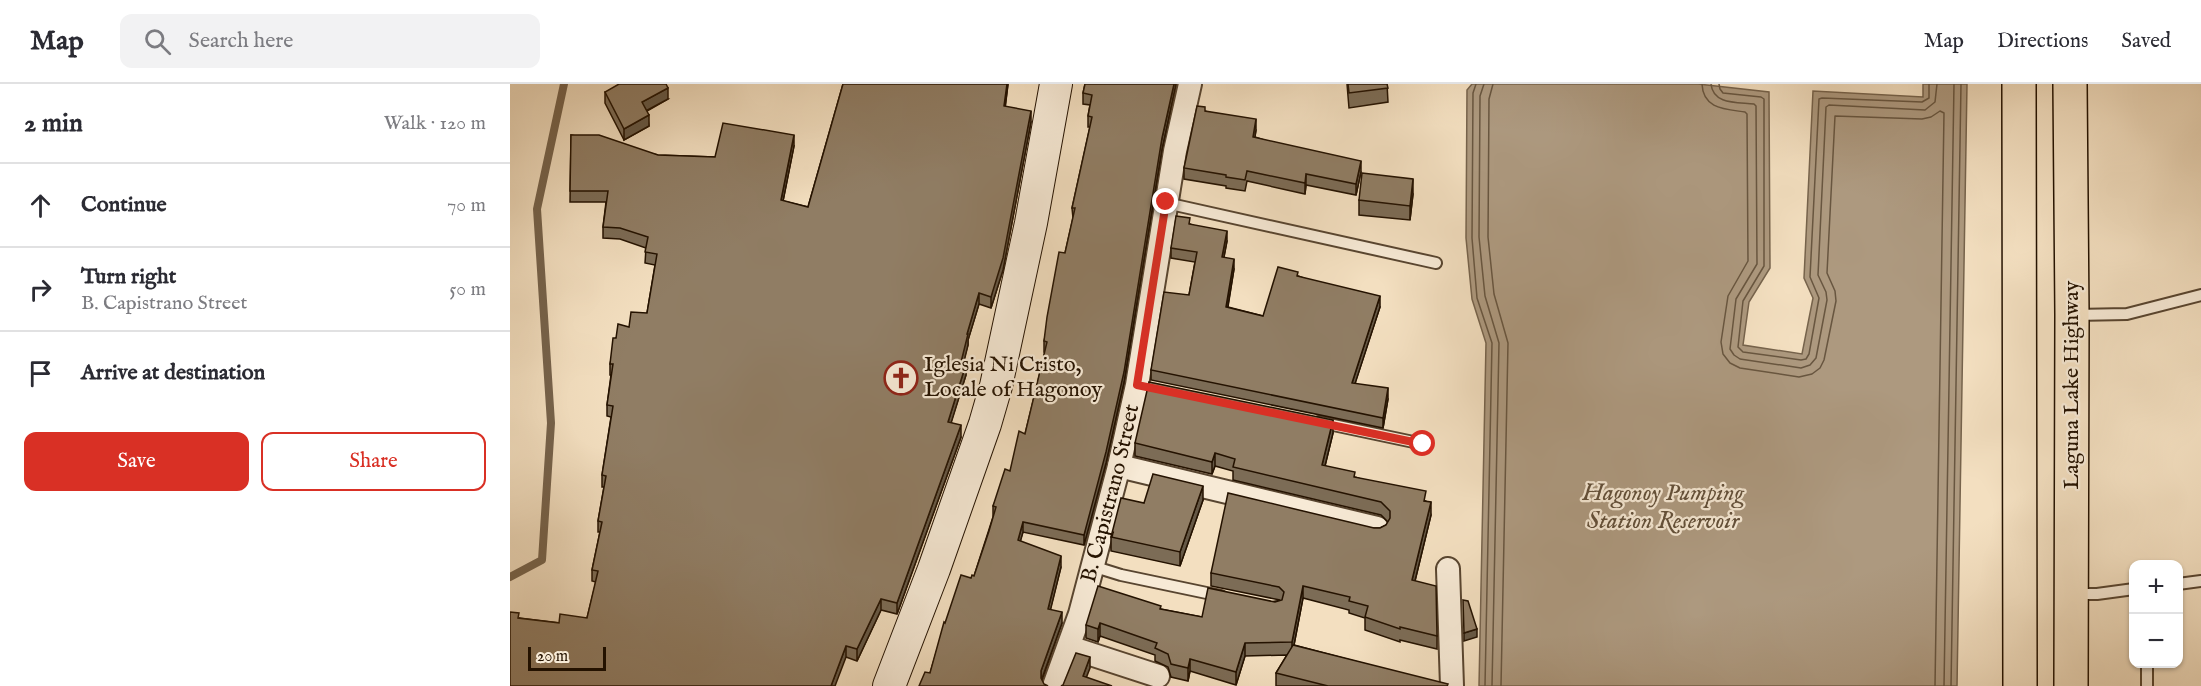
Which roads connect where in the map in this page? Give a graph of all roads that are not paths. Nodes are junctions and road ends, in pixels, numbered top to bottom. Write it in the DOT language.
graph roads {
  1 [pos="1056,84"];
  2 [pos="1190,84"];
  3 [pos="2019,84"];
  4 [pos="2070,84"];
  5 [pos="1166,202"];
  6 [pos="1436,263"];
  7 [pos="2201,295"];
  8 [pos="2072,315"];
  9 [pos="1306,420"];
  10 [pos="1423,444"];
  11 [pos="1119,466"];
  12 [pos="1377,528"];
  13 [pos="1092,566"];
  14 [pos="1448,569"];
  15 [pos="2201,581"];
  16 [pos="2183,583"];
  17 [pos="2129,590"];
  18 [pos="2072,594"];
  19 [pos="1233,598"];
  20 [pos="1069,647"];
  21 [pos="2147,668"];
  22 [pos="1158,676"];
  23 [pos="889,686"];
  24 [pos="1054,686"];
  25 [pos="1452,686"];
  26 [pos="2020,686"];
  27 [pos="2071,686"];
  28 [pos="2147,686"];
  1 -- 23 [label="main road"];
  2 -- 5 [label="street, B. Capistrano Street"];
  3 -- 26 [label="main road"];
  4 -- 8 [label="main road, Laguna Lake Highway"];
  5 -- 6 [label="lane"];
  5 -- 11 [label="street, B. Capistrano Street"];
  7 -- 8 [label="lane"];
  8 -- 18 [label="main road, Laguna Lake Highway"];
  9 -- 10 [label="lane"];
  11 -- 12 [label="street"];
  11 -- 13 [label="street, B. Capistrano Street"];
  13 -- 19 [label="lane"];
  13 -- 20 [label="street, B. Capistrano Street"];
  14 -- 25 [label="street"];
  15 -- 16 [label="lane"];
  17 -- 18 [label="lane"];
  18 -- 27 [label="main road, Laguna Lake Highway"];
  20 -- 22 [label="street"];
  20 -- 24 [label="street, B. Capistrano Street"];
  21 -- 28 [label="lane"];
}
